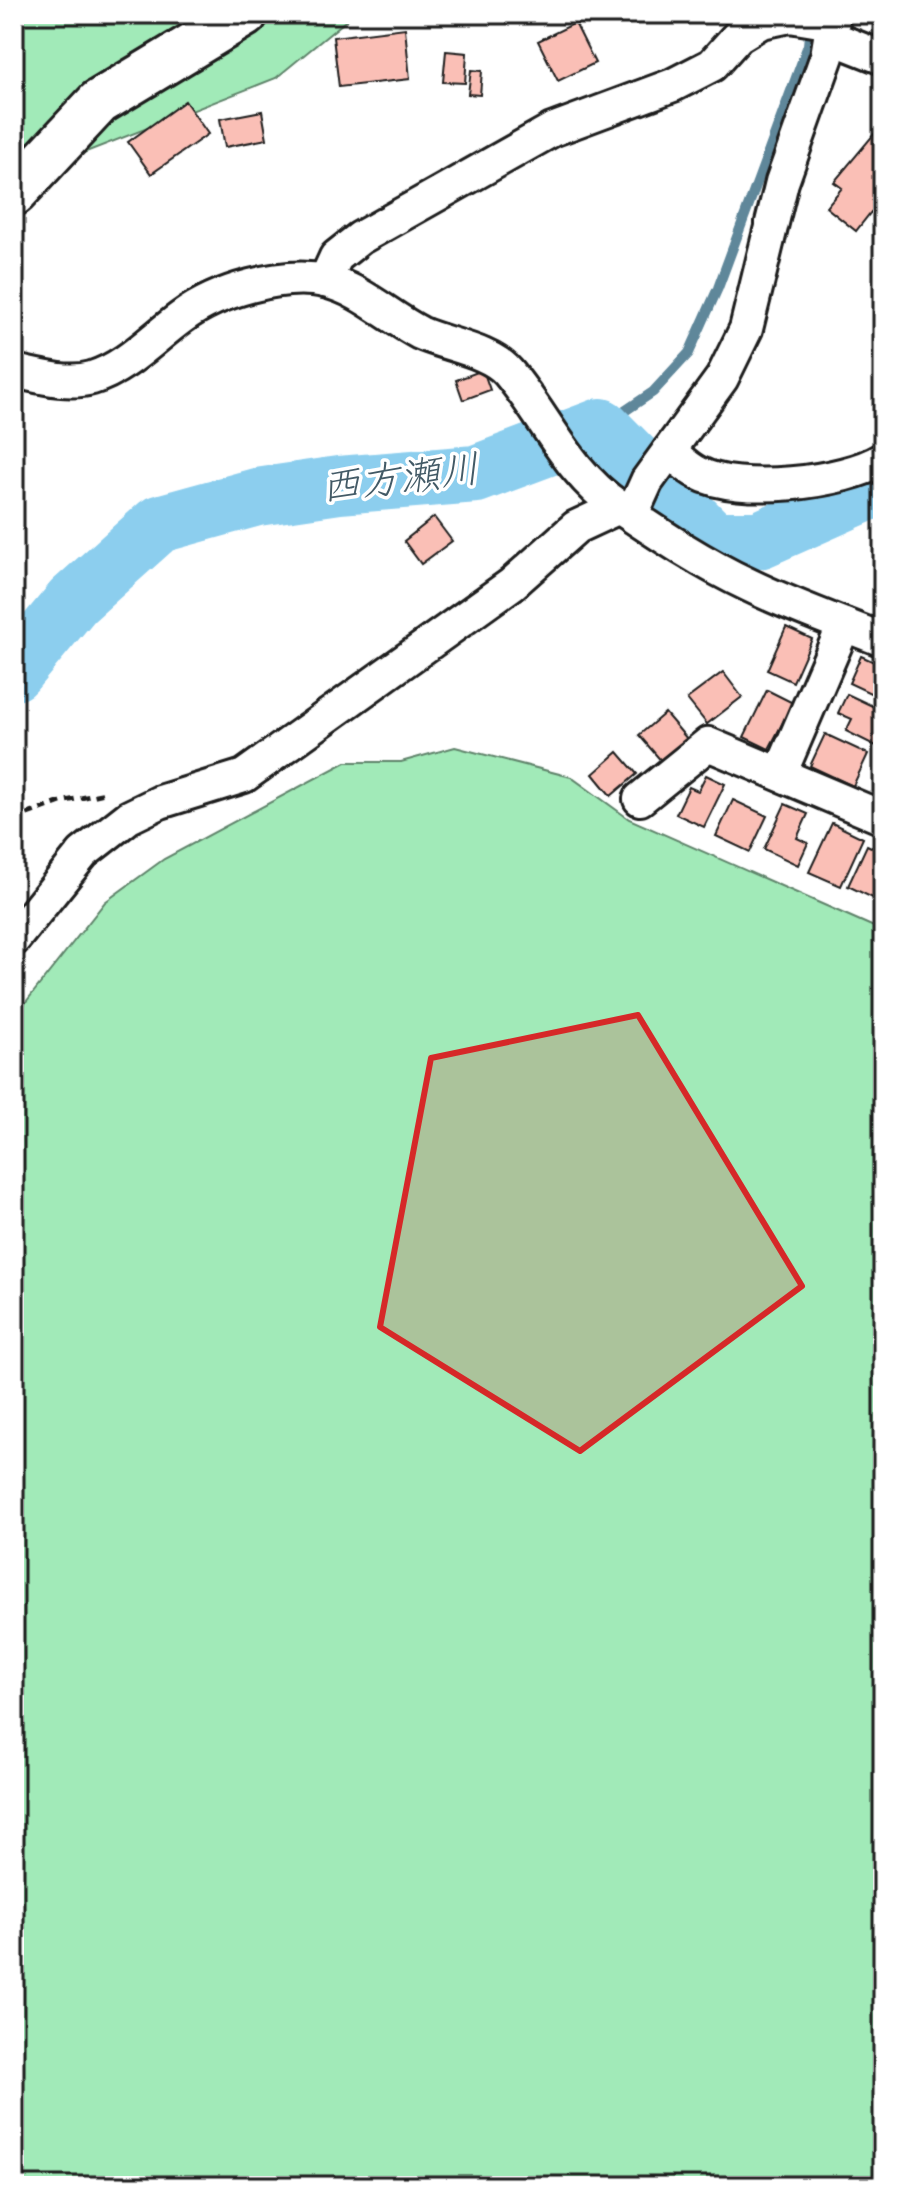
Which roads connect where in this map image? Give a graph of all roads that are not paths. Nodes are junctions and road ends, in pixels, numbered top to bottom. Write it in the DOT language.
graph roads {
  1 [pos="245,14"];
  2 [pos="832,25"];
  3 [pos="883,58"];
  4 [pos="14,193"];
  5 [pos="325,281"];
  6 [pos="14,371"];
  7 [pos="669,451"];
  8 [pos="883,459"];
  9 [pos="625,511"];
  10 [pos="844,625"];
  11 [pos="883,640"];
  12 [pos="780,774"];
  13 [pos="640,799"];
  14 [pos="883,818"];
  15 [pos="14,939"];
  1 -- 4 [label="main road"];
  2 -- 3 [label="street"];
  2 -- 5 [label="street"];
  2 -- 7 [label="street"];
  5 -- 6 [label="street"];
  5 -- 9 [label="street"];
  7 -- 8 [label="street"];
  7 -- 9 [label="street"];
  9 -- 10 [label="street"];
  9 -- 15 [label="street"];
  10 -- 11 [label="street"];
  10 -- 12 [label="street"];
  12 -- 13 [label="street"];
  12 -- 14 [label="street"];
}
